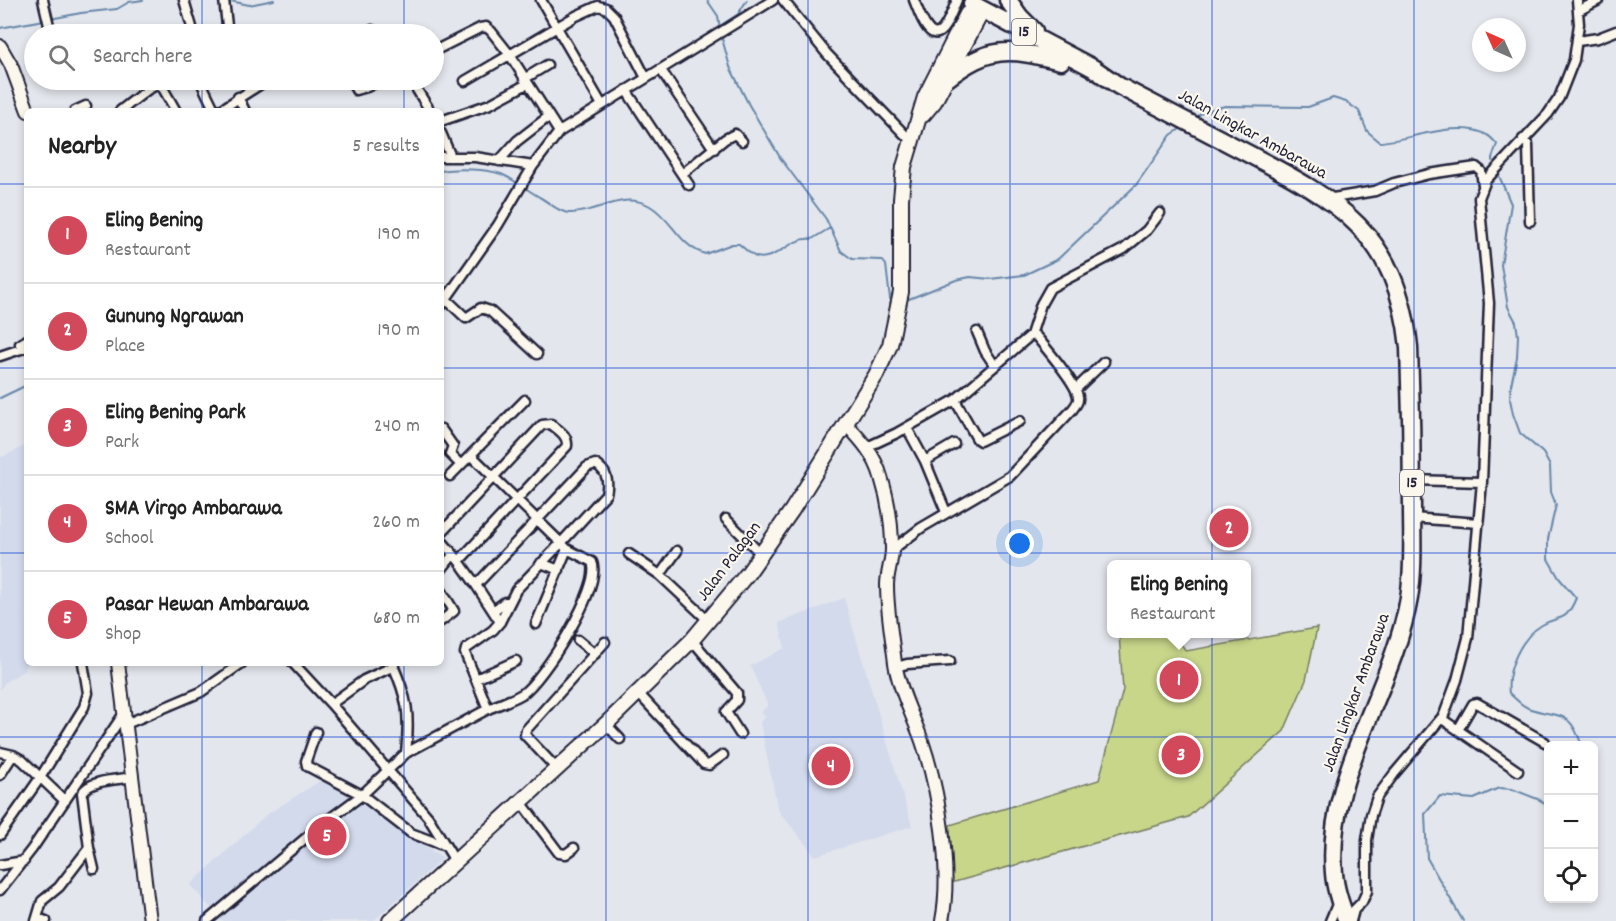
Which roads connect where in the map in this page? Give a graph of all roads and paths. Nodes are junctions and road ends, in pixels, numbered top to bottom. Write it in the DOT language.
graph roads {
  1 [pos="43,0"];
  2 [pos="184,0"];
  3 [pos="542,0"];
  4 [pos="773,0"];
  5 [pos="783,0"];
  6 [pos="915,0"];
  7 [pos="1008,0"];
  8 [pos="1577,0"];
  9 [pos="1599,0"];
  10 [pos="224,1"];
  11 [pos="974,7"];
  12 [pos="1578,11"];
  13 [pos="47,24"];
  14 [pos="191,24"];
  15 [pos="227,24"];
  16 [pos="557,27"];
  17 [pos="1616,30"];
  18 [pos="1578,41"];
  19 [pos="0,46"];
  20 [pos="444,46"];
  21 [pos="510,55"];
  22 [pos="1063,58"];
  23 [pos="547,65"];
  24 [pos="661,70"];
  25 [pos="646,78"];
  26 [pos="945,80"];
  27 [pos="465,81"];
  28 [pos="525,81"];
  29 [pos="147,90"];
  30 [pos="166,90"];
  31 [pos="205,90"];
  32 [pos="249,90"];
  33 [pos="417,90"];
  34 [pos="626,90"];
  35 [pos="238,97"];
  36 [pos="602,105"];
  37 [pos="86,106"];
  38 [pos="27,108"];
  39 [pos="82,108"];
  40 [pos="124,108"];
  41 [pos="175,108"];
  42 [pos="215,108"];
  43 [pos="222,108"];
  44 [pos="244,108"];
  45 [pos="428,108"];
  46 [pos="548,117"];
  47 [pos="444,120"];
  48 [pos="918,121"];
  49 [pos="559,132"];
  50 [pos="1523,139"];
  51 [pos="444,140"];
  52 [pos="742,141"];
  53 [pos="911,141"];
  54 [pos="714,149"];
  55 [pos="444,157"];
  56 [pos="451,157"];
  57 [pos="499,161"];
  58 [pos="533,166"];
  59 [pos="682,174"];
  60 [pos="689,185"];
  61 [pos="1483,185"];
  62 [pos="1326,199"];
  63 [pos="1160,213"];
  64 [pos="1530,221"];
  65 [pos="444,302"];
  66 [pos="444,304"];
  67 [pos="977,332"];
  68 [pos="1031,335"];
  69 [pos="24,348"];
  70 [pos="537,354"];
  71 [pos="0,356"];
  72 [pos="1104,362"];
  73 [pos="995,366"];
  74 [pos="1076,389"];
  75 [pos="525,400"];
  76 [pos="955,400"];
  77 [pos="1020,421"];
  78 [pos="846,424"];
  79 [pos="907,428"];
  80 [pos="444,433"];
  81 [pos="954,444"];
  82 [pos="867,447"];
  83 [pos="471,455"];
  84 [pos="924,461"];
  85 [pos="461,465"];
  86 [pos="450,476"];
  87 [pos="495,477"];
  88 [pos="1412,480"];
  89 [pos="1482,482"];
  90 [pos="516,498"];
  91 [pos="946,512"];
  92 [pos="1412,518"];
  93 [pos="726,519"];
  94 [pos="538,521"];
  95 [pos="1479,523"];
  96 [pos="444,530"];
  97 [pos="444,544"];
  98 [pos="564,546"];
  99 [pos="892,550"];
  100 [pos="677,551"];
  101 [pos="629,554"];
  102 [pos="762,555"];
  103 [pos="456,558"];
  104 [pos="541,563"];
  105 [pos="444,568"];
  106 [pos="559,570"];
  107 [pos="660,575"];
  108 [pos="476,585"];
  109 [pos="444,595"];
  110 [pos="510,603"];
  111 [pos="493,610"];
  112 [pos="444,619"];
  113 [pos="709,621"];
  114 [pos="500,622"];
  115 [pos="537,624"];
  116 [pos="578,640"];
  117 [pos="692,640"];
  118 [pos="605,642"];
  119 [pos="595,654"];
  120 [pos="516,661"];
  121 [pos="950,662"];
  122 [pos="84,666"];
  123 [pos="118,666"];
  124 [pos="238,666"];
  125 [pos="296,666"];
  126 [pos="389,666"];
  127 [pos="394,666"];
  128 [pos="896,667"];
  129 [pos="476,679"];
  130 [pos="639,694"];
  131 [pos="332,704"];
  132 [pos="488,709"];
  133 [pos="126,718"];
  134 [pos="1442,719"];
  135 [pos="606,724"];
  136 [pos="1458,730"];
  137 [pos="316,732"];
  138 [pos="740,734"];
  139 [pos="620,740"];
  140 [pos="1544,741"];
  141 [pos="0,752"];
  142 [pos="406,753"];
  143 [pos="13,755"];
  144 [pos="723,755"];
  145 [pos="557,769"];
  146 [pos="388,771"];
  147 [pos="1518,771"];
  148 [pos="0,775"];
  149 [pos="133,777"];
  150 [pos="40,778"];
  151 [pos="362,795"];
  152 [pos="65,801"];
  153 [pos="521,802"];
  154 [pos="0,835"];
  155 [pos="445,846"];
  156 [pos="89,848"];
  157 [pos="574,848"];
  158 [pos="24,861"];
  159 [pos="455,861"];
  160 [pos="0,865"];
  161 [pos="94,869"];
  162 [pos="0,890"];
  163 [pos="1340,900"];
  164 [pos="1351,917"];
  165 [pos="40,920"];
  166 [pos="150,921"];
  167 [pos="207,921"];
  168 [pos="390,921"];
  169 [pos="942,921"];
  170 [pos="1330,921"];
  1 -- 13 [label="street"];
  2 -- 14 [label="street"];
  3 -- 16 [label="street"];
  4 -- 24 [label="street"];
  5 -- 53 [label="street"];
  6 -- 11 [label="street"];
  7 -- 22 [label="highway, 15"];
  8 -- 12 [label="street"];
  9 -- 12 [label="street"];
  10 -- 15 [label="street"];
  11 -- 22 [label="highway, Jalan Lingkar Ambarawa / 15"];
  11 -- 26 [label="main road, Jalan Palagan"];
  11 -- 48 [label="main road, Jalan Palagan"];
  12 -- 18 [label="street"];
  16 -- 21 [label="street"];
  16 -- 25 [label="street"];
  16 -- 36 [label="street"];
  17 -- 18 [label="street"];
  18 -- 50 [label="street"];
  19 -- 38 [label="street"];
  20 -- 21 [label="street"];
  21 -- 27 [label="street"];
  21 -- 28 [label="street"];
  22 -- 26 [label="highway"];
  22 -- 62 [label="highway, Jalan Lingkar Ambarawa / 15"];
  23 -- 28 [label="street"];
  24 -- 25 [label="street"];
  24 -- 54 [label="street"];
  25 -- 34 [label="street"];
  26 -- 48 [label="main road, Jalan Palagan"];
  28 -- 46 [label="street"];
  28 -- 47 [label="street"];
  29 -- 40 [label="street"];
  30 -- 41 [label="street"];
  31 -- 42 [label="street"];
  32 -- 35 [label="street"];
  33 -- 45 [label="street"];
  34 -- 36 [label="street"];
  34 -- 59 [label="street"];
  35 -- 43 [label="street"];
  35 -- 44 [label="street"];
  36 -- 49 [label="street"];
  37 -- 39 [label="street"];
  46 -- 49 [label="street"];
  46 -- 57 [label="street"];
  48 -- 53 [label="main road, Jalan Palagan"];
  49 -- 58 [label="street"];
  50 -- 61 [label="street"];
  50 -- 64 [label="street"];
  51 -- 56 [label="street"];
  52 -- 54 [label="street"];
  53 -- 78 [label="main road, Jalan Palagan"];
  54 -- 59 [label="street"];
  55 -- 56 [label="street"];
  56 -- 57 [label="street"];
  57 -- 58 [label="street"];
  58 -- 65 [label="street"];
  59 -- 60 [label="street"];
  61 -- 62 [label="street"];
  61 -- 89 [label="street"];
  62 -- 88 [label="highway, Jalan Lingkar Ambarawa / 15"];
  63 -- 68 [label="street"];
  66 -- 70 [label="street"];
  67 -- 73 [label="street"];
  68 -- 73 [label="street"];
  68 -- 74 [label="street"];
  69 -- 71 [label="street"];
  72 -- 74 [label="street"];
  73 -- 76 [label="street"];
  74 -- 91 [label="street"];
  75 -- 83 [label="street"];
  76 -- 77 [label="street"];
  76 -- 79 [label="street"];
  78 -- 82 [label="street"];
  78 -- 102 [label="main road, Jalan Palagan"];
  79 -- 82 [label="street"];
  79 -- 84 [label="street"];
  80 -- 85 [label="street"];
  81 -- 84 [label="street"];
  82 -- 99 [label="street"];
  83 -- 85 [label="street"];
  83 -- 87 [label="street"];
  84 -- 91 [label="street"];
  85 -- 86 [label="street"];
  87 -- 90 [label="street"];
  87 -- 90 [label="street"];
  87 -- 96 [label="street"];
  88 -- 89 [label="street"];
  88 -- 92 [label="highway, Jalan Lingkar Ambarawa / 15"];
  89 -- 95 [label="street"];
  90 -- 94 [label="street"];
  90 -- 103 [label="street"];
  91 -- 99 [label="street"];
  92 -- 95 [label="street"];
  92 -- 163 [label="highway, Jalan Lingkar Ambarawa / 15"];
  93 -- 102 [label="street"];
  94 -- 98 [label="street"];
  94 -- 98 [label="street"];
  94 -- 108 [label="street"];
  95 -- 134 [label="street"];
  97 -- 103 [label="street"];
  98 -- 104 [label="street"];
  98 -- 106 [label="street"];
  98 -- 132 [label="street"];
  99 -- 128 [label="street"];
  100 -- 107 [label="street"];
  101 -- 107 [label="street"];
  102 -- 113 [label="main road, Jalan Palagan"];
  103 -- 105 [label="street"];
  103 -- 108 [label="street"];
  104 -- 106 [label="street"];
  104 -- 110 [label="street"];
  106 -- 115 [label="street"];
  107 -- 113 [label="street"];
  108 -- 111 [label="street"];
  109 -- 112 [label="street"];
  110 -- 111 [label="street"];
  110 -- 114 [label="street"];
  111 -- 114 [label="street"];
  113 -- 117 [label="main road, Jalan Palagan"];
  114 -- 129 [label="street"];
  116 -- 119 [label="street"];
  117 -- 130 [label="main road, Jalan Palagan"];
  117 -- 138 [label="street"];
  118 -- 119 [label="street"];
  119 -- 145 [label="street"];
  120 -- 129 [label="street"];
  121 -- 128 [label="street"];
  122 -- 150 [label="street"];
  123 -- 133 [label="street"];
  124 -- 133 [label="street"];
  125 -- 131 [label="street"];
  126 -- 131 [label="street"];
  127 -- 142 [label="street"];
  128 -- 169 [label="street"];
  129 -- 132 [label="street"];
  130 -- 135 [label="main road, Jalan Palagan"];
  130 -- 144 [label="street"];
  131 -- 146 [label="street"];
  132 -- 142 [label="street"];
  133 -- 149 [label="street"];
  133 -- 152 [label="street"];
  134 -- 136 [label="street"];
  134 -- 164 [label="street"];
  135 -- 139 [label="street"];
  135 -- 145 [label="main road, Jalan Palagan"];
  136 -- 140 [label="street"];
  136 -- 147 [label="street"];
  137 -- 151 [label="street"];
  141 -- 143 [label="street"];
  142 -- 146 [label="street"];
  143 -- 148 [label="street"];
  143 -- 150 [label="street"];
  145 -- 153 [label="main road, Jalan Palagan"];
  146 -- 151 [label="street"];
  146 -- 155 [label="street"];
  149 -- 156 [label="street"];
  149 -- 166 [label="street"];
  150 -- 152 [label="street"];
  150 -- 154 [label="street"];
  151 -- 155 [label="street"];
  151 -- 167 [label="street"];
  152 -- 158 [label="street"];
  153 -- 157 [label="street"];
  153 -- 159 [label="main road, Jalan Palagan"];
  155 -- 159 [label="street"];
  156 -- 161 [label="street"];
  156 -- 165 [label="street"];
  158 -- 160 [label="street"];
  158 -- 162 [label="street"];
  159 -- 168 [label="main road, Jalan Palagan"];
  163 -- 164 [label="highway, Jalan Lingkar Ambarawa / 15"];
  163 -- 170 [label="street"];
}
